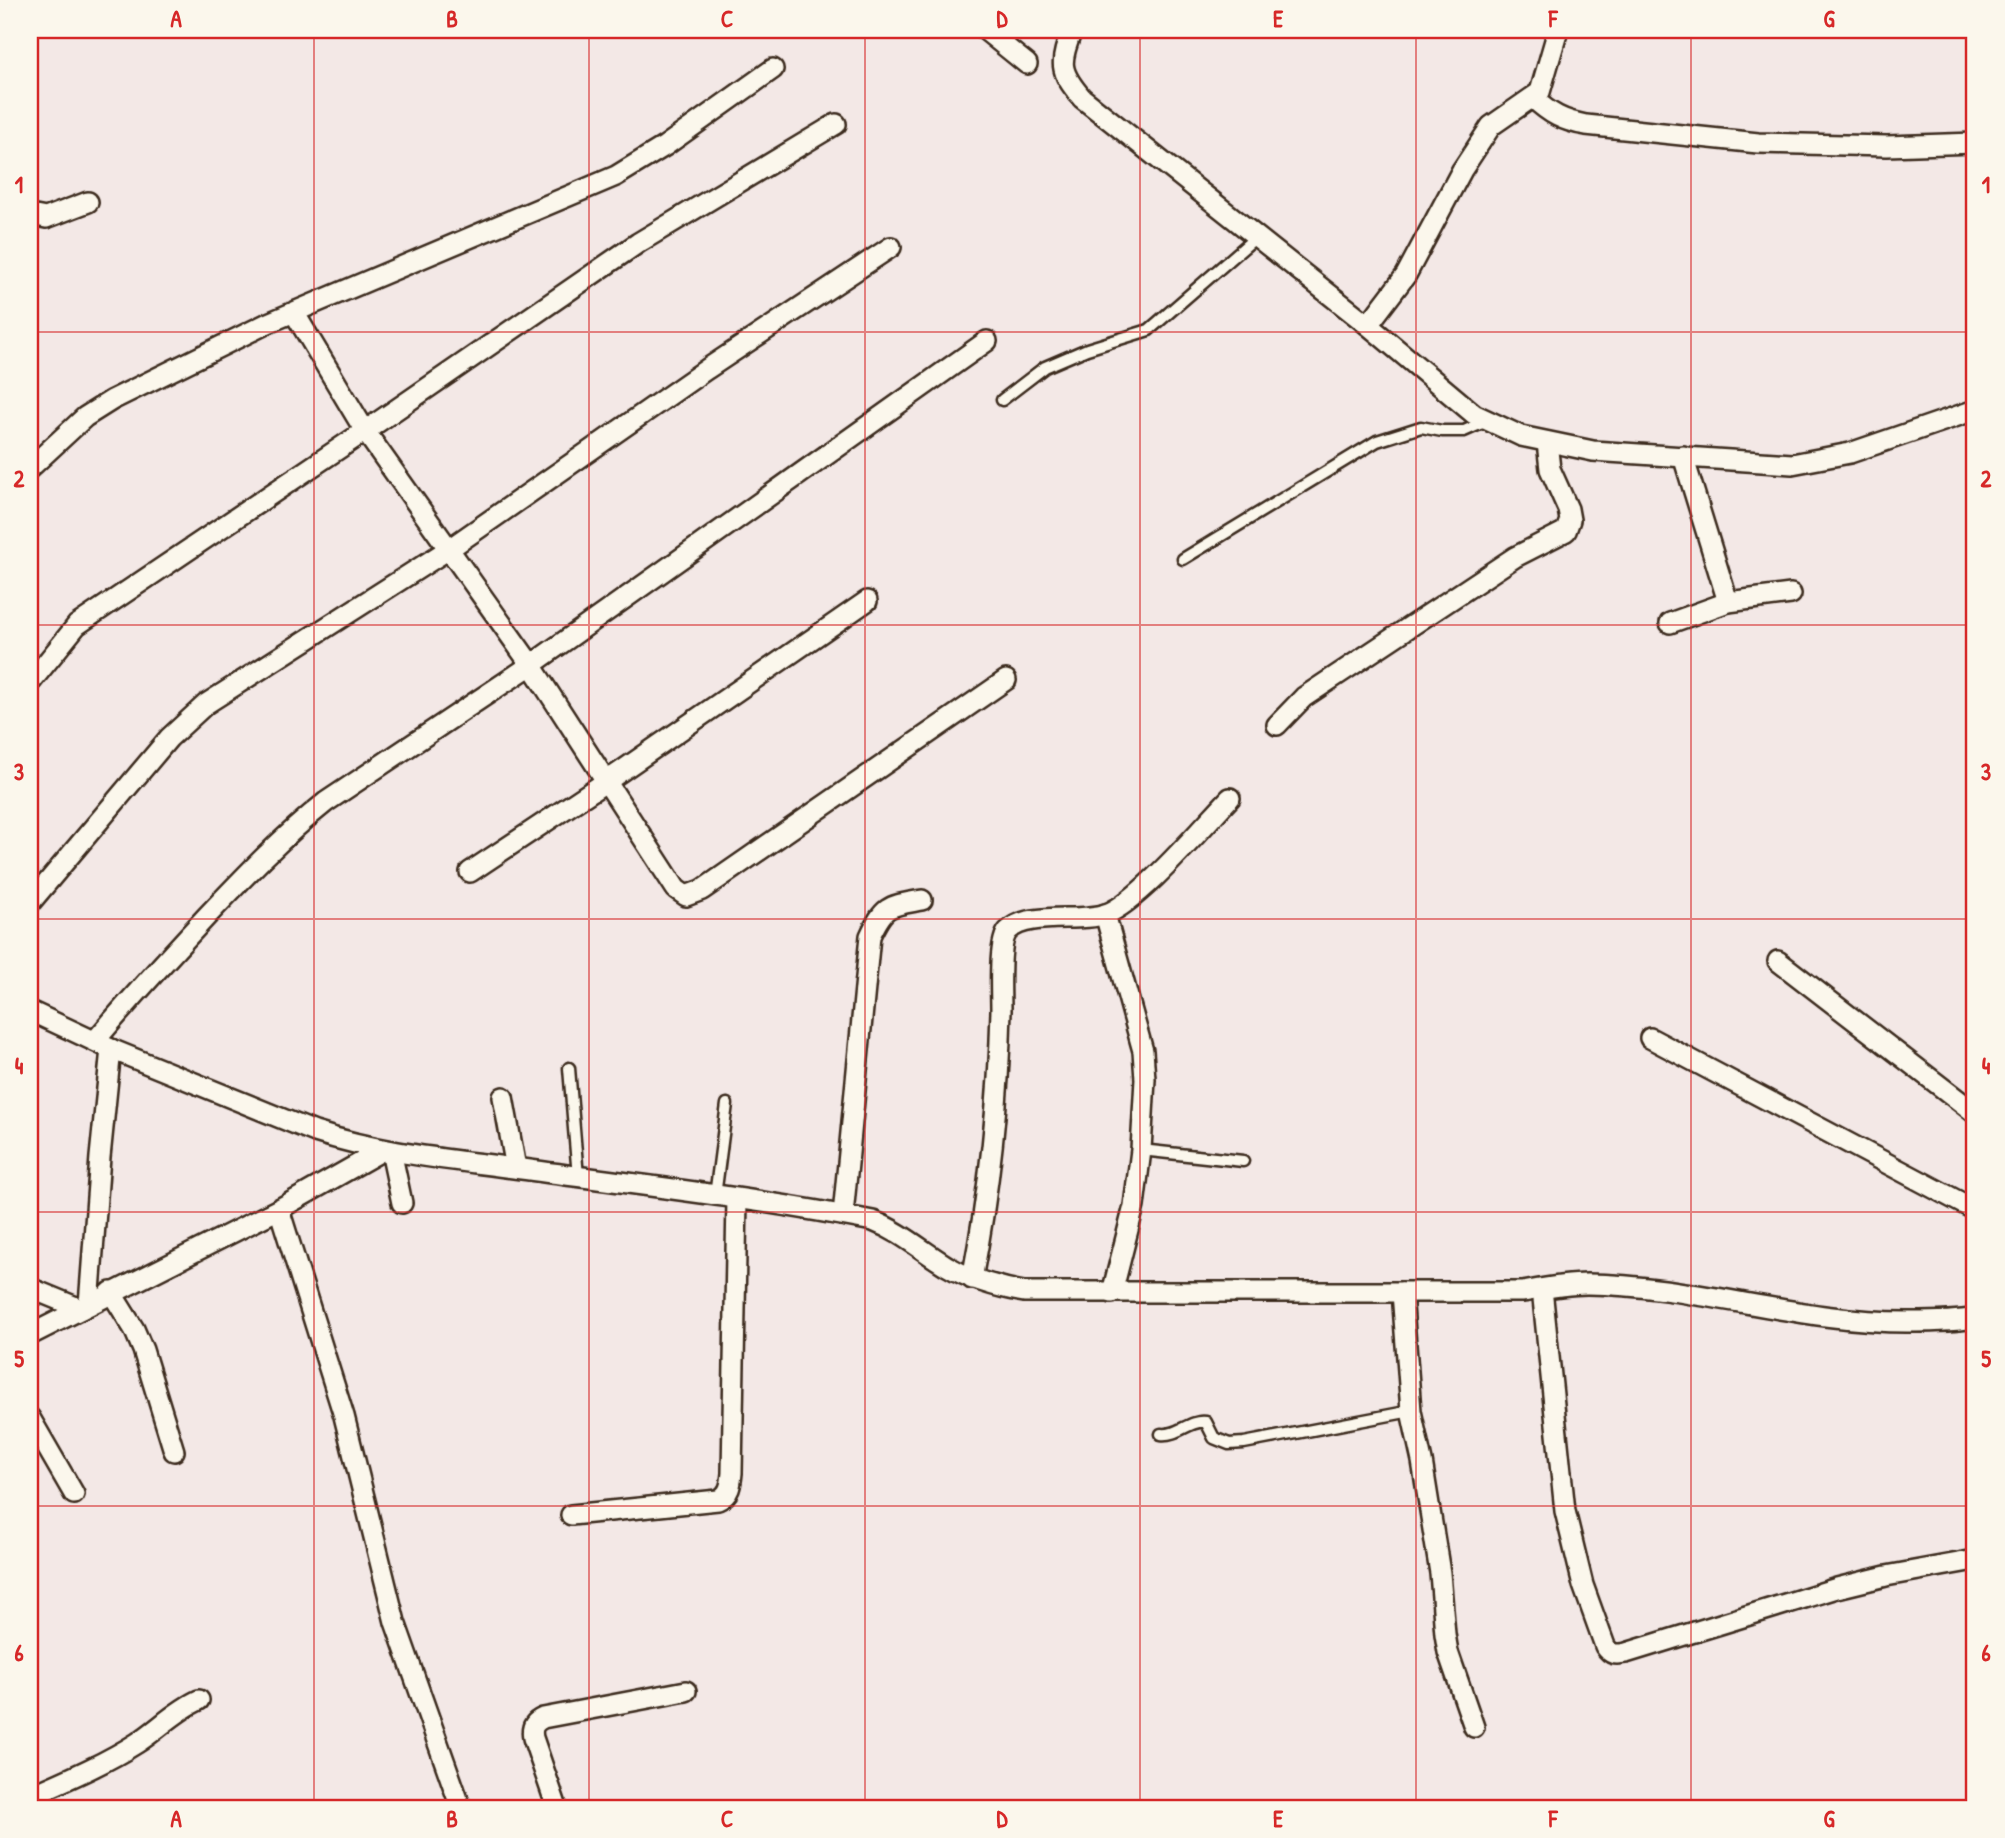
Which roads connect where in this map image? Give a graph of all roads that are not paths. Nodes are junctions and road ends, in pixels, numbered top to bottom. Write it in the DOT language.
graph roads {
  1 [pos="985,30"];
  2 [pos="1072,30"];
  3 [pos="1558,30"];
  4 [pos="1027,64"];
  5 [pos="773,69"];
  6 [pos="1533,98"];
  7 [pos="836,124"];
  8 [pos="1975,144"];
  9 [pos="88,202"];
  10 [pos="30,215"];
  11 [pos="1256,237"];
  12 [pos="891,247"];
  13 [pos="295,314"];
  14 [pos="1368,325"];
  15 [pos="987,341"];
  16 [pos="1002,400"];
  17 [pos="1975,410"];
  18 [pos="1487,421"];
  19 [pos="365,431"];
  20 [pos="1547,442"];
  21 [pos="1683,456"];
  22 [pos="30,467"];
  23 [pos="449,549"];
  24 [pos="1182,559"];
  25 [pos="1791,594"];
  26 [pos="867,601"];
  27 [pos="1728,602"];
  28 [pos="1670,622"];
  29 [pos="531,664"];
  30 [pos="1006,680"];
  31 [pos="30,682"];
  32 [pos="1277,725"];
  33 [pos="607,781"];
  34 [pos="1230,798"];
  35 [pos="470,872"];
  36 [pos="922,900"];
  37 [pos="30,903"];
  38 [pos="1105,914"];
  39 [pos="1778,961"];
  40 [pos="30,1012"];
  41 [pos="1650,1038"];
  42 [pos="103,1045"];
  43 [pos="569,1068"];
  44 [pos="503,1097"];
  45 [pos="727,1104"];
  46 [pos="1975,1113"];
  47 [pos="387,1150"];
  48 [pos="1141,1150"];
  49 [pos="1243,1161"];
  50 [pos="516,1168"];
  51 [pos="578,1177"];
  52 [pos="715,1196"];
  53 [pos="737,1199"];
  54 [pos="402,1203"];
  55 [pos="279,1209"];
  56 [pos="1975,1210"];
  57 [pos="843,1216"];
  58 [pos="972,1279"];
  59 [pos="30,1288"];
  60 [pos="1542,1289"];
  61 [pos="111,1292"];
  62 [pos="1402,1292"];
  63 [pos="1112,1293"];
  64 [pos="85,1307"];
  65 [pos="1975,1318"];
  66 [pos="30,1335"];
  67 [pos="1411,1411"];
  68 [pos="30,1418"];
  69 [pos="1161,1434"];
  70 [pos="174,1451"];
  71 [pos="74,1494"];
  72 [pos="571,1515"];
  73 [pos="1975,1560"];
  74 [pos="686,1691"];
  75 [pos="199,1700"];
  76 [pos="1474,1727"];
  77 [pos="30,1796"];
  78 [pos="461,1808"];
  79 [pos="556,1808"];
  1 -- 4 [label="street"];
  2 -- 11 [label="street"];
  3 -- 6 [label="street"];
  5 -- 13 [label="street"];
  6 -- 8 [label="street"];
  6 -- 14 [label="street"];
  7 -- 19 [label="street"];
  9 -- 10 [label="street"];
  11 -- 14 [label="street"];
  11 -- 16 [label="lane"];
  12 -- 23 [label="street"];
  13 -- 19 [label="street"];
  13 -- 22 [label="street"];
  14 -- 18 [label="street"];
  15 -- 29 [label="street"];
  17 -- 21 [label="street"];
  18 -- 20 [label="street"];
  18 -- 24 [label="lane"];
  19 -- 23 [label="street"];
  19 -- 31 [label="street"];
  20 -- 21 [label="street"];
  20 -- 32 [label="street"];
  21 -- 27 [label="street"];
  23 -- 29 [label="street"];
  23 -- 37 [label="street"];
  25 -- 27 [label="street"];
  26 -- 33 [label="street"];
  27 -- 28 [label="street"];
  29 -- 33 [label="street"];
  29 -- 42 [label="street"];
  30 -- 33 [label="street"];
  33 -- 35 [label="street"];
  34 -- 38 [label="street"];
  36 -- 57 [label="street"];
  38 -- 48 [label="street"];
  38 -- 58 [label="street"];
  39 -- 46 [label="street"];
  40 -- 42 [label="street"];
  41 -- 56 [label="street"];
  42 -- 47 [label="street"];
  42 -- 64 [label="street"];
  43 -- 51 [label="lane"];
  44 -- 50 [label="street"];
  45 -- 52 [label="lane"];
  47 -- 50 [label="street"];
  47 -- 54 [label="street"];
  47 -- 55 [label="street"];
  48 -- 49 [label="lane"];
  48 -- 63 [label="street"];
  50 -- 51 [label="street"];
  51 -- 52 [label="street"];
  52 -- 53 [label="street"];
  53 -- 57 [label="street"];
  53 -- 72 [label="street"];
  55 -- 61 [label="street"];
  55 -- 78 [label="street"];
  57 -- 58 [label="street"];
  58 -- 63 [label="street"];
  59 -- 64 [label="street"];
  60 -- 62 [label="street"];
  60 -- 65 [label="street"];
  60 -- 73 [label="street"];
  61 -- 64 [label="street"];
  61 -- 70 [label="street"];
  62 -- 63 [label="street"];
  62 -- 67 [label="street"];
  64 -- 66 [label="street"];
  67 -- 69 [label="lane"];
  67 -- 76 [label="street"];
  68 -- 71 [label="street"];
  74 -- 79 [label="street"];
  75 -- 77 [label="street"];
}
